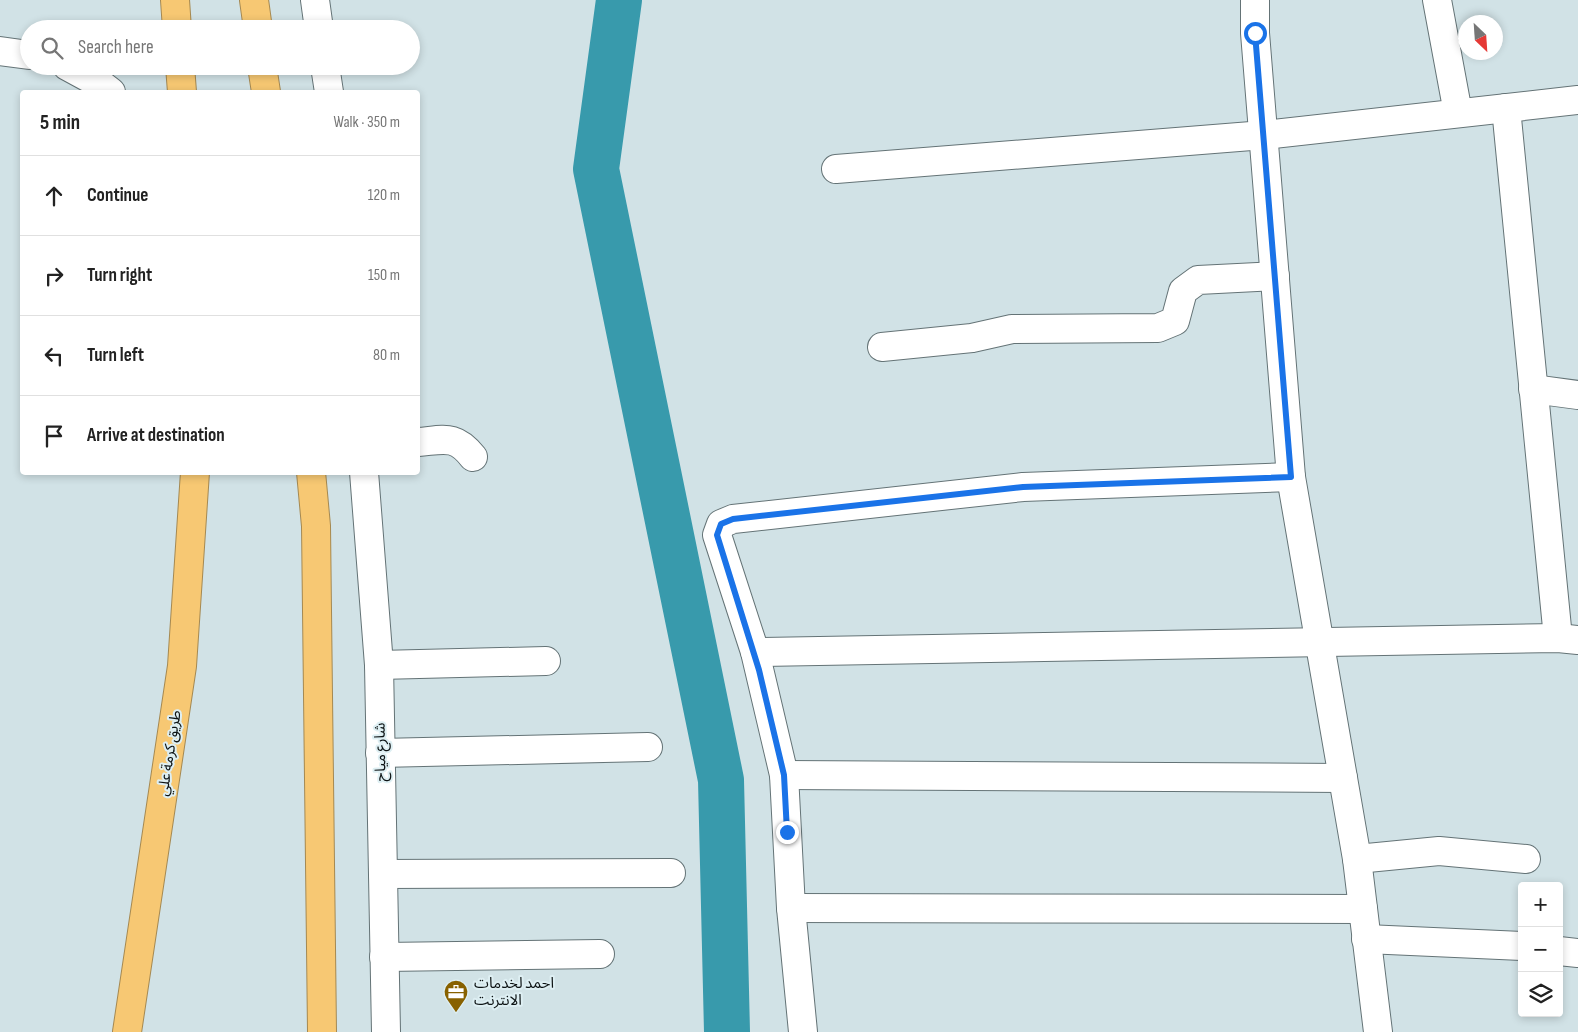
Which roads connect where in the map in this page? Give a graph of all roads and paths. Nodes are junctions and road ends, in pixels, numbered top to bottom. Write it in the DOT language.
graph roads {
  1 [pos="175,0"];
  2 [pos="254,0"];
  3 [pos="315,0"];
  4 [pos="1255,0"];
  5 [pos="1437,0"];
  6 [pos="176,20"];
  7 [pos="257,20"];
  8 [pos="318,20"];
  9 [pos="0,51"];
  10 [pos="20,54"];
  11 [pos="84,75"];
  12 [pos="181,75"];
  13 [pos="263,75"];
  14 [pos="326,75"];
  15 [pos="108,90"];
  16 [pos="182,90"];
  17 [pos="266,90"];
  18 [pos="328,90"];
  19 [pos="1578,100"];
  20 [pos="1506,108"];
  21 [pos="1458,113"];
  22 [pos="1264,135"];
  23 [pos="836,169"];
  24 [pos="1275,276"];
  25 [pos="882,347"];
  26 [pos="1533,389"];
  27 [pos="1578,395"];
  28 [pos="420,442"];
  29 [pos="472,457"];
  30 [pos="195,475"];
  31 [pos="311,475"];
  32 [pos="364,475"];
  33 [pos="1291,477"];
  34 [pos="1568,639"];
  35 [pos="1320,642"];
  36 [pos="755,652"];
  37 [pos="546,661"];
  38 [pos="379,664"];
  39 [pos="648,747"];
  40 [pos="380,753"];
  41 [pos="784,775"];
  42 [pos="1343,778"];
  43 [pos="1357,859"];
  44 [pos="1526,859"];
  45 [pos="671,873"];
  46 [pos="383,874"];
  47 [pos="791,908"];
  48 [pos="1363,909"];
  49 [pos="1366,939"];
  50 [pos="1518,946"];
  51 [pos="1563,951"];
  52 [pos="1578,953"];
  53 [pos="600,954"];
  54 [pos="384,957"];
  55 [pos="127,1032"];
  56 [pos="322,1032"];
  57 [pos="386,1032"];
  58 [pos="803,1032"];
  59 [pos="1378,1032"];
  1 -- 6 [label="highway"];
  2 -- 7 [label="highway"];
  3 -- 8 [label="street"];
  4 -- 22 [label="street"];
  5 -- 21 [label="street"];
  9 -- 10 [label="street"];
  11 -- 15 [label="street"];
  12 -- 16 [label="highway"];
  13 -- 17 [label="highway"];
  14 -- 18 [label="street"];
  19 -- 20 [label="street"];
  20 -- 21 [label="street"];
  20 -- 26 [label="street"];
  21 -- 22 [label="street"];
  22 -- 23 [label="street"];
  22 -- 24 [label="street"];
  24 -- 25 [label="street"];
  24 -- 33 [label="street"];
  26 -- 27 [label="street"];
  26 -- 34 [label="street"];
  28 -- 29 [label="street"];
  30 -- 55 [label="highway, طريق كرمة علي"];
  31 -- 56 [label="highway"];
  32 -- 38 [label="street, شارع مياح"];
  33 -- 35 [label="street"];
  33 -- 36 [label="street"];
  34 -- 35 [label="street"];
  35 -- 36 [label="street"];
  35 -- 42 [label="street"];
  36 -- 41 [label="street"];
  37 -- 38 [label="street"];
  38 -- 40 [label="street, شارع مياح"];
  39 -- 40 [label="street"];
  40 -- 46 [label="street, شارع مياح"];
  41 -- 42 [label="street"];
  41 -- 47 [label="street"];
  42 -- 43 [label="street"];
  43 -- 44 [label="street"];
  43 -- 48 [label="street"];
  45 -- 46 [label="street"];
  46 -- 54 [label="street, شارع مياح"];
  47 -- 48 [label="street"];
  47 -- 58 [label="street"];
  48 -- 49 [label="street"];
  49 -- 50 [label="street"];
  49 -- 59 [label="street"];
  51 -- 52 [label="street"];
  53 -- 54 [label="street"];
  54 -- 57 [label="street, شارع مياح"];
}
